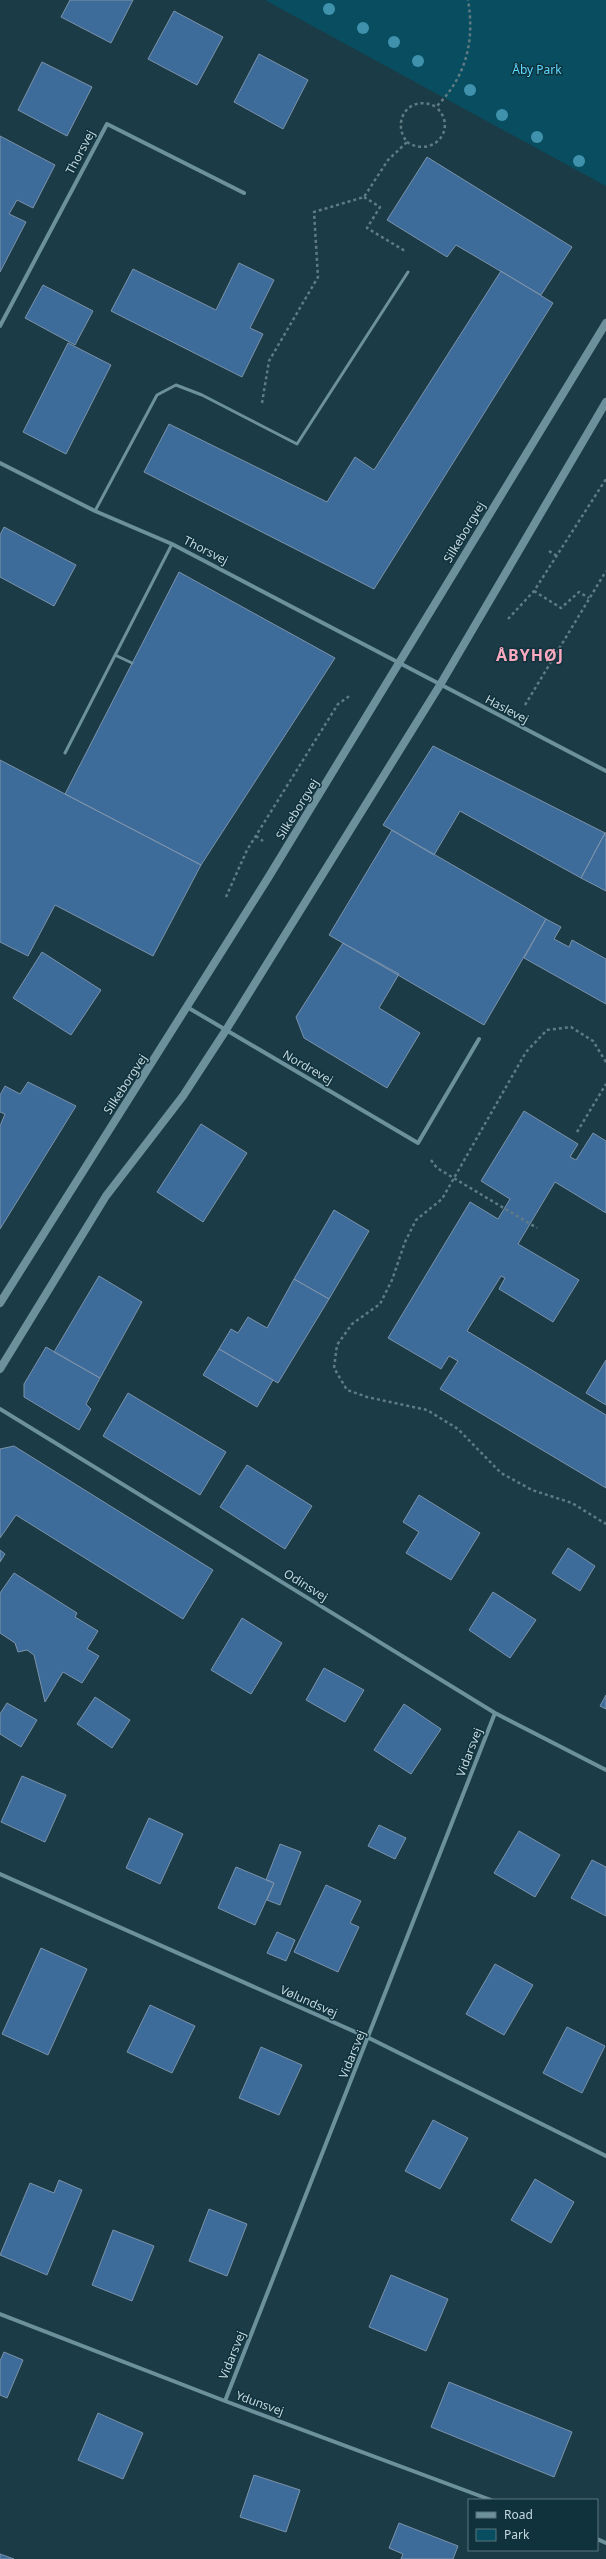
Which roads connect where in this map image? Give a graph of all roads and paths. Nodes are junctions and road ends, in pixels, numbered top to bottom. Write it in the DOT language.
graph roads {
  1 [pos="468,0"];
  2 [pos="436,107"];
  3 [pos="407,142"];
  4 [pos="244,193"];
  5 [pos="364,197"];
  6 [pos="408,272"];
  7 [pos="606,323"];
  8 [pos="0,326"];
  9 [pos="606,402"];
  10 [pos="259,425"];
  11 [pos="0,463"];
  12 [pos="606,479"];
  13 [pos="95,511"];
  14 [pos="172,544"];
  15 [pos="549,551"];
  16 [pos="557,556"];
  17 [pos="606,571"];
  18 [pos="534,591"];
  19 [pos="590,598"];
  20 [pos="507,620"];
  21 [pos="115,655"];
  22 [pos="132,663"];
  23 [pos="399,663"];
  24 [pos="440,685"];
  25 [pos="514,724"];
  26 [pos="65,753"];
  27 [pos="606,771"];
  28 [pos="256,836"];
  29 [pos="263,841"];
  30 [pos="187,1007"];
  31 [pos="226,1030"];
  32 [pos="479,1039"];
  33 [pos="606,1062"];
  34 [pos="606,1084"];
  35 [pos="577,1132"];
  36 [pos="418,1143"];
  37 [pos="454,1179"];
  38 [pos="537,1228"];
  39 [pos="0,1303"];
  40 [pos="0,1369"];
  41 [pos="0,1409"];
  42 [pos="606,1524"];
  43 [pos="495,1713"];
  44 [pos="606,1770"];
  45 [pos="0,1874"];
  46 [pos="369,2038"];
  47 [pos="606,2156"];
  48 [pos="0,2314"];
  49 [pos="225,2401"];
  50 [pos="488,2499"];
  1 -- 2 [label="path"];
  2 -- 3 [label="path"];
  2 -- 3 [label="path"];
  3 -- 5 [label="path"];
  4 -- 8 [label="street, Thorsvej"];
  5 -- 6 [label="path"];
  5 -- 10 [label="path"];
  6 -- 10 [label="lane"];
  7 -- 23 [label="street, Silkeborgvej"];
  9 -- 24 [label="street"];
  10 -- 13 [label="lane"];
  11 -- 13 [label="street, Thorsvej"];
  12 -- 16 [label="path"];
  13 -- 14 [label="street, Thorsvej"];
  14 -- 21 [label="lane"];
  14 -- 23 [label="street, Thorsvej"];
  15 -- 16 [label="path"];
  16 -- 18 [label="path"];
  17 -- 19 [label="path"];
  18 -- 19 [label="path"];
  18 -- 20 [label="path"];
  19 -- 25 [label="path"];
  21 -- 22 [label="lane"];
  21 -- 26 [label="lane"];
  23 -- 24 [label="street, Haslevej"];
  23 -- 30 [label="street, Silkeborgvej"];
  24 -- 25 [label="street, Haslevej"];
  24 -- 31 [label="street"];
  25 -- 27 [label="street, Haslevej"];
  28 -- 29 [label="path"];
  30 -- 31 [label="street, Nordrevej"];
  30 -- 39 [label="street, Silkeborgvej"];
  31 -- 36 [label="street, Nordrevej"];
  31 -- 40 [label="street"];
  32 -- 36 [label="street"];
  33 -- 37 [label="path"];
  34 -- 35 [label="path"];
  36 -- 37 [label="path"];
  37 -- 38 [label="path"];
  37 -- 42 [label="path"];
  41 -- 43 [label="street, Odinsvej"];
  43 -- 44 [label="street, Odinsvej"];
  43 -- 46 [label="street, Vidarsvej"];
  45 -- 46 [label="street, Vølundsvej"];
  46 -- 47 [label="street, Vølundsvej"];
  46 -- 49 [label="street, Vidarsvej"];
  48 -- 49 [label="street, Ydunsvej"];
  49 -- 50 [label="street, Ydunsvej"];
}
